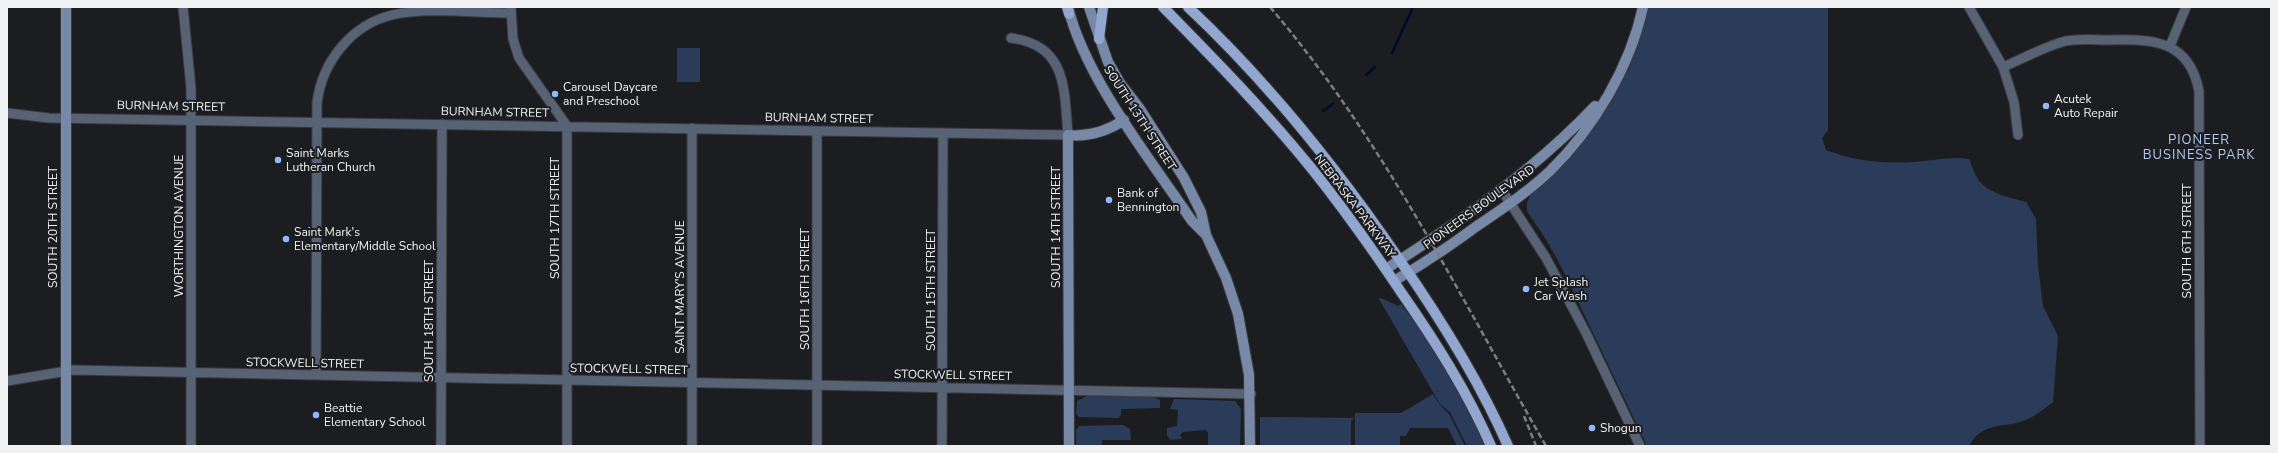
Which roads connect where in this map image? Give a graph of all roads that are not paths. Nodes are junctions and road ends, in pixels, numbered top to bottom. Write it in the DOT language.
graph roads {
  1 [pos="66,7"];
  2 [pos="183,7"];
  3 [pos="1089,7"];
  4 [pos="1103,7"];
  5 [pos="1157,7"];
  6 [pos="1162,7"];
  7 [pos="1188,7"];
  8 [pos="1195,7"];
  9 [pos="1644,7"];
  10 [pos="1969,7"];
  11 [pos="2186,7"];
  12 [pos="1068,9"];
  13 [pos="511,10"];
  14 [pos="1171,16"];
  15 [pos="1012,38"];
  16 [pos="1099,39"];
  17 [pos="1222,39"];
  18 [pos="2170,46"];
  19 [pos="2003,67"];
  20 [pos="1612,86"];
  21 [pos="7,113"];
  22 [pos="66,117"];
  23 [pos="191,119"];
  24 [pos="1124,120"];
  25 [pos="317,122"];
  26 [pos="442,124"];
  27 [pos="567,126"];
  28 [pos="692,128"];
  29 [pos="818,131"];
  30 [pos="943,133"];
  31 [pos="1068,135"];
  32 [pos="2018,135"];
  33 [pos="1501,189"];
  34 [pos="1510,203"];
  35 [pos="1206,235"];
  36 [pos="1400,260"];
  37 [pos="1386,269"];
  38 [pos="1409,272"];
  39 [pos="1394,281"];
  40 [pos="66,370"];
  41 [pos="191,373"];
  42 [pos="316,375"];
  43 [pos="441,377"];
  44 [pos="7,380"];
  45 [pos="567,380"];
  46 [pos="692,382"];
  47 [pos="817,385"];
  48 [pos="942,387"];
  49 [pos="1069,389"];
  50 [pos="1251,394"];
  51 [pos="66,446"];
  52 [pos="191,446"];
  53 [pos="441,446"];
  54 [pos="567,446"];
  55 [pos="692,446"];
  56 [pos="817,446"];
  57 [pos="942,446"];
  58 [pos="1069,446"];
  59 [pos="1250,446"];
  60 [pos="1491,446"];
  61 [pos="1508,446"];
  62 [pos="1640,446"];
  63 [pos="2200,446"];
  1 -- 22 [label="main road, SOUTH 20TH STREET"];
  2 -- 23 [label="street, WORTHINGTON AVENUE"];
  3 -- 16 [label="main road, SOUTH 13TH STREET"];
  4 -- 16 [label="main road"];
  5 -- 14 [label="main road"];
  6 -- 14 [label="main road, NEBRASKA PARKWAY"];
  7 -- 17 [label="main road, NEBRASKA PARKWAY"];
  8 -- 17 [label="main road"];
  9 -- 20 [label="main road, PIONEERS BOULEVARD"];
  10 -- 19 [label="street"];
  11 -- 18 [label="street"];
  12 -- 24 [label="main road, SOUTH 13TH STREET"];
  13 -- 25 [label="street"];
  13 -- 27 [label="street"];
  14 -- 37 [label="main road, NEBRASKA PARKWAY"];
  15 -- 31 [label="street, SOUTH 14TH STREET"];
  16 -- 35 [label="main road, SOUTH 13TH STREET"];
  17 -- 36 [label="main road, NEBRASKA PARKWAY"];
  18 -- 19 [label="street"];
  18 -- 63 [label="street, SOUTH 6TH STREET"];
  19 -- 32 [label="street"];
  20 -- 33 [label="main road, PIONEERS BOULEVARD"];
  20 -- 34 [label="main road, PIONEERS BOULEVARD"];
  21 -- 22 [label="street, BURNHAM STREET"];
  22 -- 23 [label="street, BURNHAM STREET"];
  22 -- 40 [label="main road, SOUTH 20TH STREET"];
  23 -- 25 [label="street, BURNHAM STREET"];
  23 -- 41 [label="street, WORTHINGTON AVENUE"];
  24 -- 31 [label="main road, BURNHAM STREET"];
  24 -- 35 [label="main road, SOUTH 13TH STREET"];
  25 -- 26 [label="street, BURNHAM STREET"];
  25 -- 42 [label="street"];
  26 -- 27 [label="street, BURNHAM STREET"];
  26 -- 43 [label="street, SOUTH 18TH STREET"];
  27 -- 28 [label="street, BURNHAM STREET"];
  27 -- 45 [label="street, SOUTH 17TH STREET"];
  28 -- 29 [label="street, BURNHAM STREET"];
  28 -- 46 [label="street, SAINT MARY'S AVENUE"];
  29 -- 30 [label="street, BURNHAM STREET"];
  29 -- 47 [label="street, SOUTH 16TH STREET"];
  30 -- 31 [label="street, BURNHAM STREET"];
  30 -- 48 [label="street, SOUTH 15TH STREET"];
  31 -- 49 [label="main road, SOUTH 14TH STREET"];
  33 -- 34 [label="street"];
  33 -- 36 [label="main road, PIONEERS BOULEVARD"];
  34 -- 38 [label="main road, PIONEERS BOULEVARD"];
  34 -- 62 [label="street"];
  35 -- 50 [label="main road, SOUTH 13TH STREET"];
  36 -- 37 [label="main road, PIONEERS BOULEVARD"];
  36 -- 38 [label="main road, NEBRASKA PARKWAY"];
  37 -- 39 [label="main road, NEBRASKA PARKWAY"];
  38 -- 39 [label="main road, PIONEERS BOULEVARD"];
  38 -- 61 [label="main road, NEBRASKA PARKWAY"];
  39 -- 60 [label="main road, NEBRASKA PARKWAY"];
  40 -- 41 [label="street, STOCKWELL STREET"];
  40 -- 44 [label="street, STOCKWELL STREET"];
  40 -- 51 [label="main road, SOUTH 20TH STREET"];
  41 -- 42 [label="street, STOCKWELL STREET"];
  41 -- 52 [label="street, WORTHINGTON AVENUE"];
  42 -- 43 [label="street, STOCKWELL STREET"];
  43 -- 45 [label="street, STOCKWELL STREET"];
  43 -- 53 [label="street, SOUTH 18TH STREET"];
  45 -- 46 [label="street, STOCKWELL STREET"];
  45 -- 54 [label="street, SOUTH 17TH STREET"];
  46 -- 47 [label="street, STOCKWELL STREET"];
  46 -- 55 [label="street, SAINT MARY'S AVENUE"];
  47 -- 48 [label="street, STOCKWELL STREET"];
  47 -- 56 [label="street, SOUTH 16TH STREET"];
  48 -- 49 [label="street, STOCKWELL STREET"];
  48 -- 57 [label="street, SOUTH 15TH STREET"];
  49 -- 50 [label="street, STOCKWELL STREET"];
  49 -- 58 [label="main road, SOUTH 14TH STREET"];
  50 -- 59 [label="main road, SOUTH 13TH STREET"];
}
